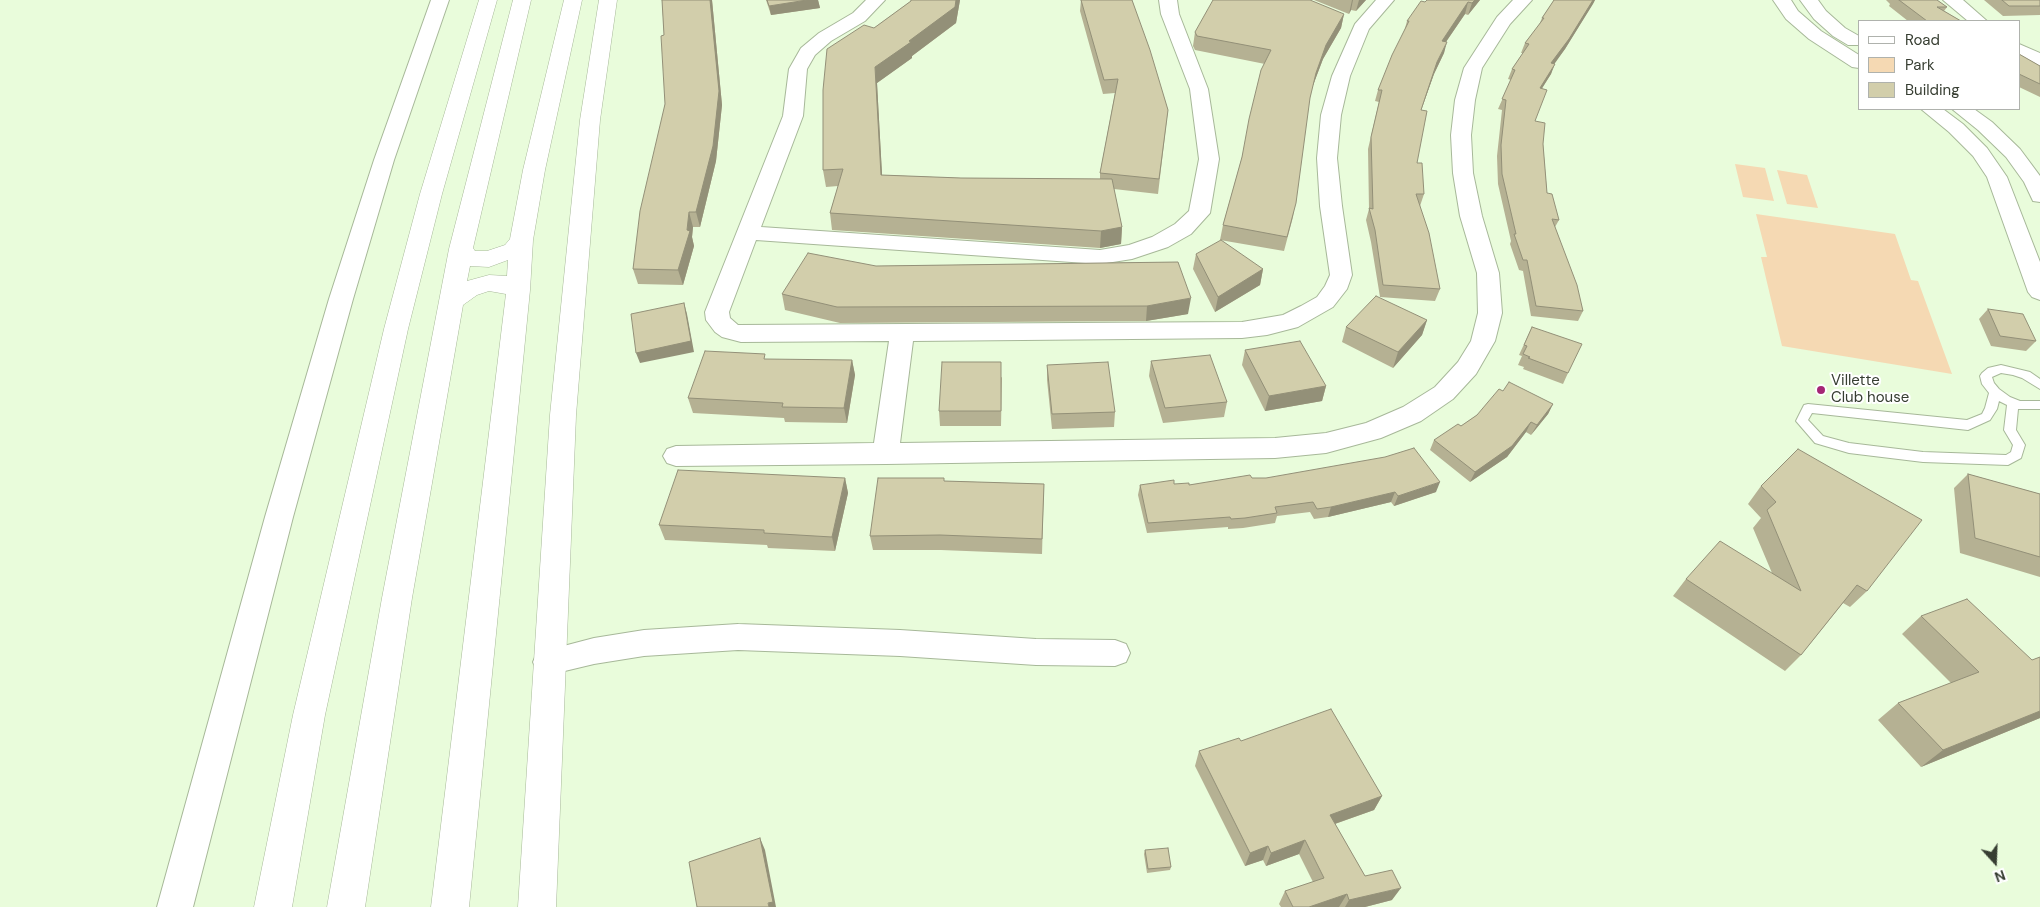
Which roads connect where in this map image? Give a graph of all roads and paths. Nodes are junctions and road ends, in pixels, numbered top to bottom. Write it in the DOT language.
graph roads {
  1 [pos="440,0"];
  2 [pos="488,0"];
  3 [pos="522,0"];
  4 [pos="573,0"];
  5 [pos="608,0"];
  6 [pos="876,0"];
  7 [pos="1168,0"];
  8 [pos="1386,0"];
  9 [pos="1523,0"];
  10 [pos="1782,0"];
  11 [pos="1809,0"];
  12 [pos="1952,0"];
  13 [pos="1977,20"];
  14 [pos="1858,43"];
  15 [pos="2020,50"];
  16 [pos="2040,60"];
  17 [pos="1858,62"];
  18 [pos="1932,110"];
  19 [pos="1963,110"];
  20 [pos="2040,196"];
  21 [pos="747,233"];
  22 [pos="521,240"];
  23 [pos="460,249"];
  24 [pos="518,290"];
  25 [pos="2040,292"];
  26 [pos="453,300"];
  27 [pos="902,333"];
  28 [pos="2040,374"];
  29 [pos="2026,375"];
  30 [pos="2040,385"];
  31 [pos="1995,392"];
  32 [pos="2013,402"];
  33 [pos="2039,406"];
  34 [pos="886,454"];
  35 [pos="676,456"];
  36 [pos="1115,653"];
  37 [pos="548,662"];
  38 [pos="175,907"];
  39 [pos="273,907"];
  40 [pos="346,907"];
  41 [pos="450,907"];
  42 [pos="537,907"];
  1 -- 38 [label="street"];
  2 -- 39 [label="main road"];
  3 -- 23 [label="main road"];
  4 -- 22 [label="main road"];
  5 -- 37 [label="main road"];
  6 -- 21 [label="street"];
  7 -- 21 [label="street"];
  8 -- 27 [label="street"];
  9 -- 34 [label="street"];
  10 -- 17 [label="street"];
  11 -- 14 [label="street"];
  12 -- 13 [label="street"];
  15 -- 16 [label="street"];
  18 -- 25 [label="street"];
  19 -- 20 [label="street"];
  21 -- 27 [label="street"];
  22 -- 23 [label="main road"];
  22 -- 24 [label="main road"];
  23 -- 26 [label="main road"];
  24 -- 26 [label="main road"];
  24 -- 41 [label="main road"];
  26 -- 40 [label="main road"];
  27 -- 34 [label="street"];
  28 -- 29 [label="lane"];
  29 -- 30 [label="lane"];
  29 -- 31 [label="lane"];
  31 -- 32 [label="lane"];
  31 -- 32 [label="lane"];
  32 -- 33 [label="lane"];
  34 -- 35 [label="street"];
  36 -- 37 [label="street"];
  37 -- 42 [label="main road"];
}
